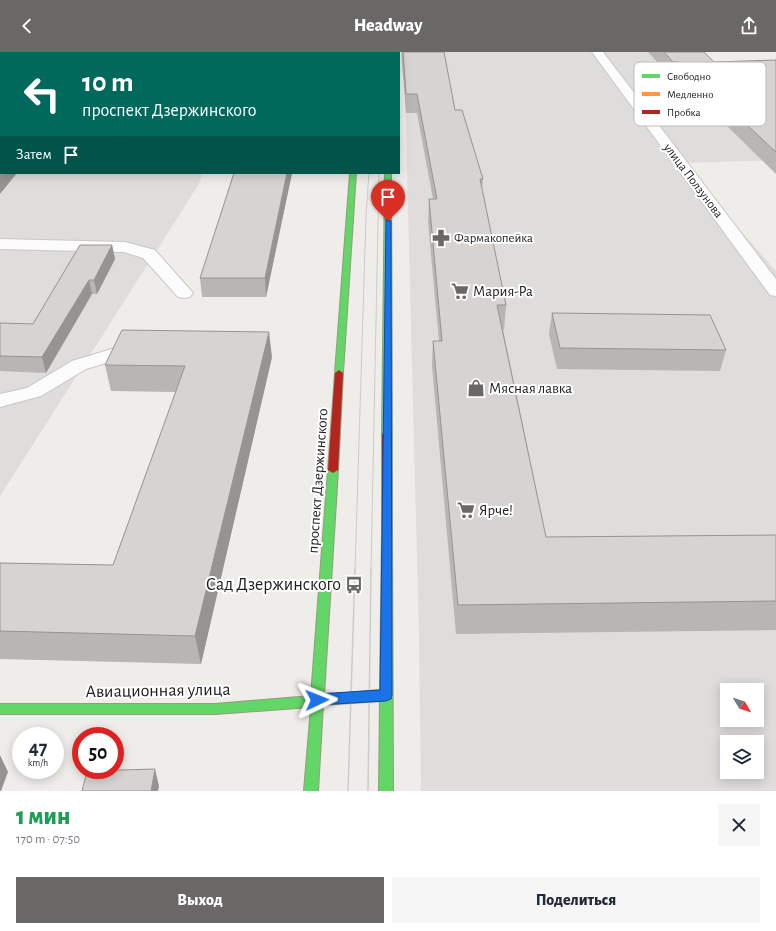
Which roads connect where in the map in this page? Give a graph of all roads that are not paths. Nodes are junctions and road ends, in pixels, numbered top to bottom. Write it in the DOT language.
graph roads {
  1 [pos="597,52"];
  2 [pos="634,101"];
  3 [pos="652,126"];
  4 [pos="353,174"];
  5 [pos="388,174"];
  6 [pos="0,244"];
  7 [pos="776,291"];
  8 [pos="184,294"];
  9 [pos="115,354"];
  10 [pos="0,400"];
  11 [pos="386,695"];
  12 [pos="317,700"];
  13 [pos="0,709"];
  14 [pos="311,791"];
  15 [pos="386,791"];
  1 -- 2 [label="street, улица Ползунова"];
  3 -- 7 [label="street, улица Ползунова"];
  4 -- 12 [label="main road, проспект Дзержинского"];
  5 -- 11 [label="main road"];
  6 -- 8 [label="street"];
  9 -- 10 [label="street"];
  11 -- 12 [label="main road, Авиационная улица"];
  11 -- 15 [label="main road"];
  12 -- 13 [label="main road, Авиационная улица"];
  12 -- 14 [label="main road, проспект Дзержинского"];
}
